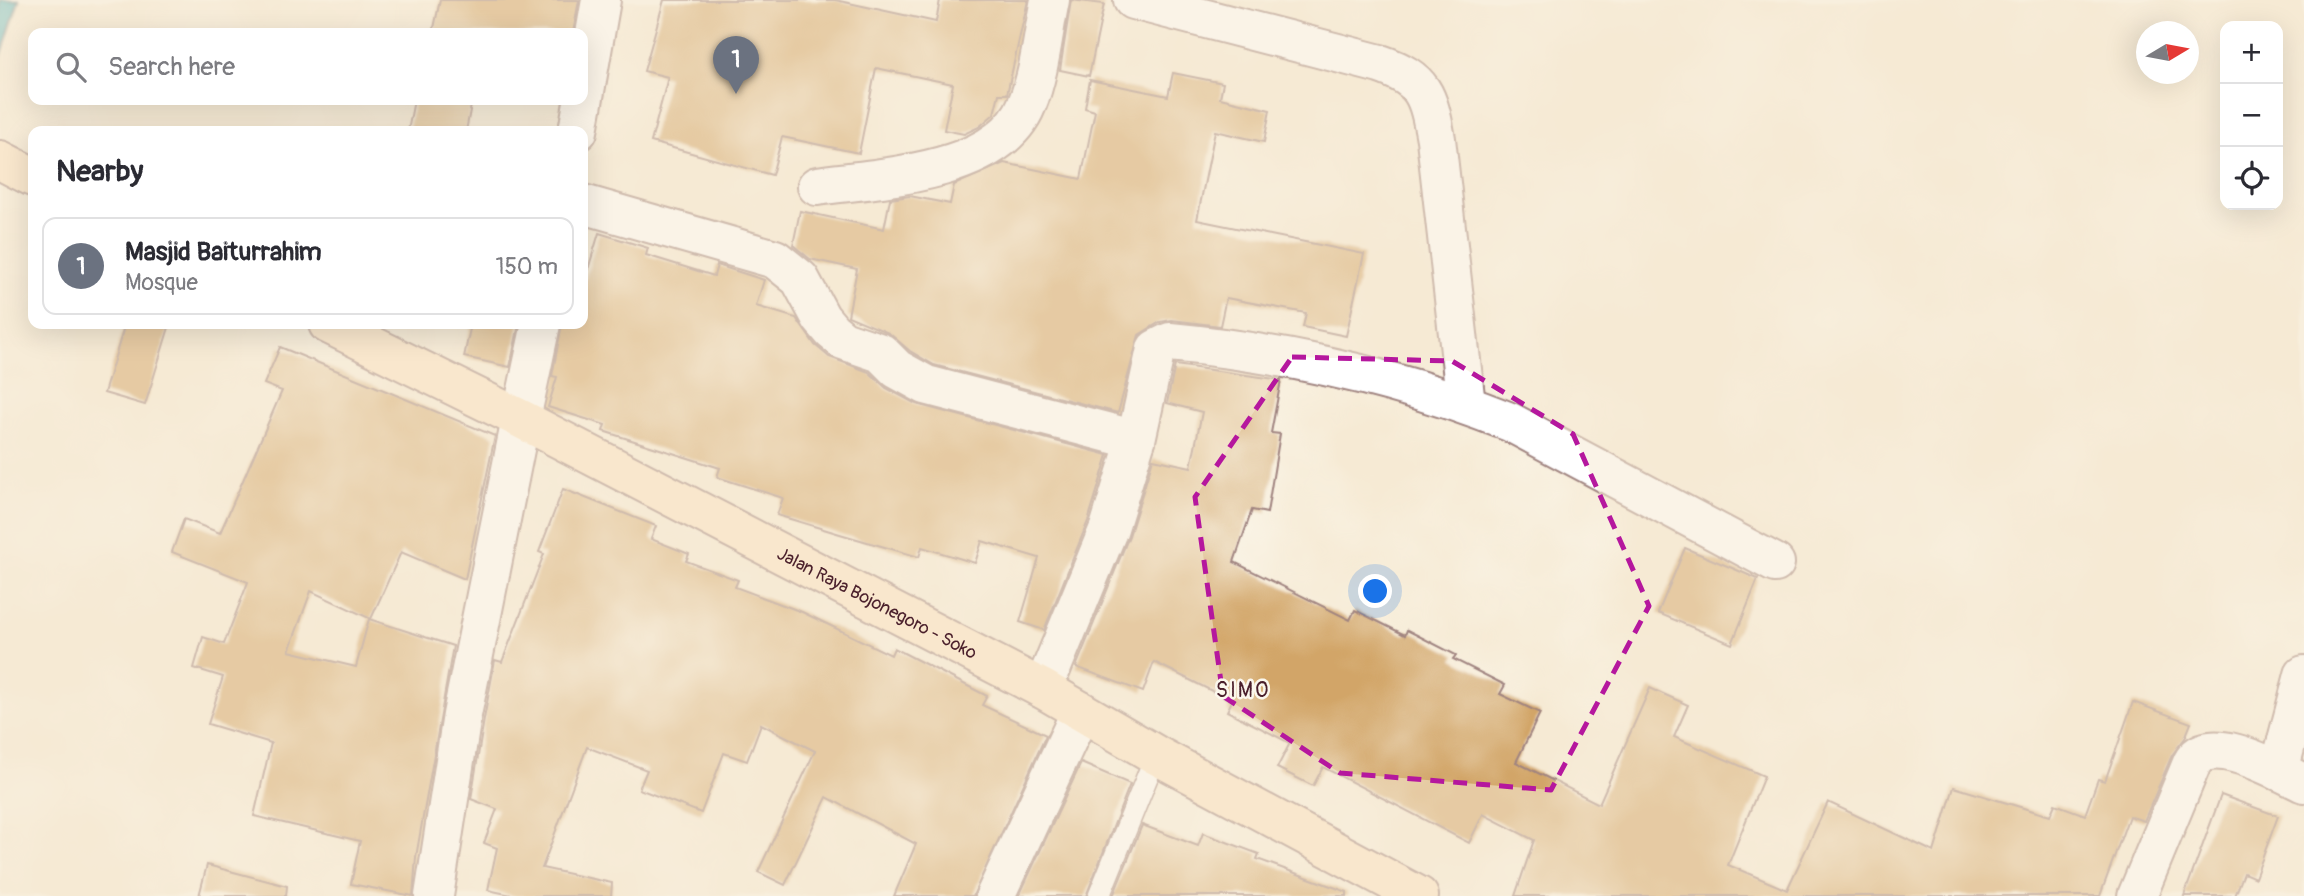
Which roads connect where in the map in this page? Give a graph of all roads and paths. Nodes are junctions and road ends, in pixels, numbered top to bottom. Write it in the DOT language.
graph roads {
  1 [pos="601,0"];
  2 [pos="1051,0"];
  3 [pos="1133,0"];
  4 [pos="588,74"];
  5 [pos="583,105"];
  6 [pos="579,126"];
  7 [pos="0,160"];
  8 [pos="28,174"];
  9 [pos="817,186"];
  10 [pos="588,205"];
  11 [pos="338,329"];
  12 [pos="540,329"];
  13 [pos="1466,405"];
  14 [pos="522,419"];
  15 [pos="1136,440"];
  16 [pos="1775,563"];
  17 [pos="2304,675"];
  18 [pos="1043,689"];
  19 [pos="1081,711"];
  20 [pos="1156,755"];
  21 [pos="2292,777"];
  22 [pos="434,896"];
  23 [pos="995,896"];
  24 [pos="1100,896"];
  25 [pos="1419,896"];
  26 [pos="2137,896"];
  1 -- 4 [label="street"];
  2 -- 9 [label="street"];
  3 -- 13 [label="street"];
  5 -- 6 [label="street"];
  7 -- 8 [label="main road"];
  10 -- 15 [label="street"];
  11 -- 14 [label="main road, Jalan Raya Bojonegoro - Soko"];
  12 -- 14 [label="street"];
  13 -- 15 [label="street"];
  13 -- 16 [label="street"];
  14 -- 18 [label="main road, Jalan Raya Bojonegoro - Soko"];
  14 -- 22 [label="street"];
  15 -- 18 [label="street"];
  17 -- 21 [label="street"];
  18 -- 19 [label="main road, Jalan Raya Bojonegoro - Soko"];
  19 -- 20 [label="main road, Jalan Raya Bojonegoro - Soko"];
  19 -- 23 [label="street"];
  20 -- 24 [label="lane"];
  20 -- 25 [label="main road, Jalan Raya Bojonegoro - Soko"];
  21 -- 26 [label="street"];
}
